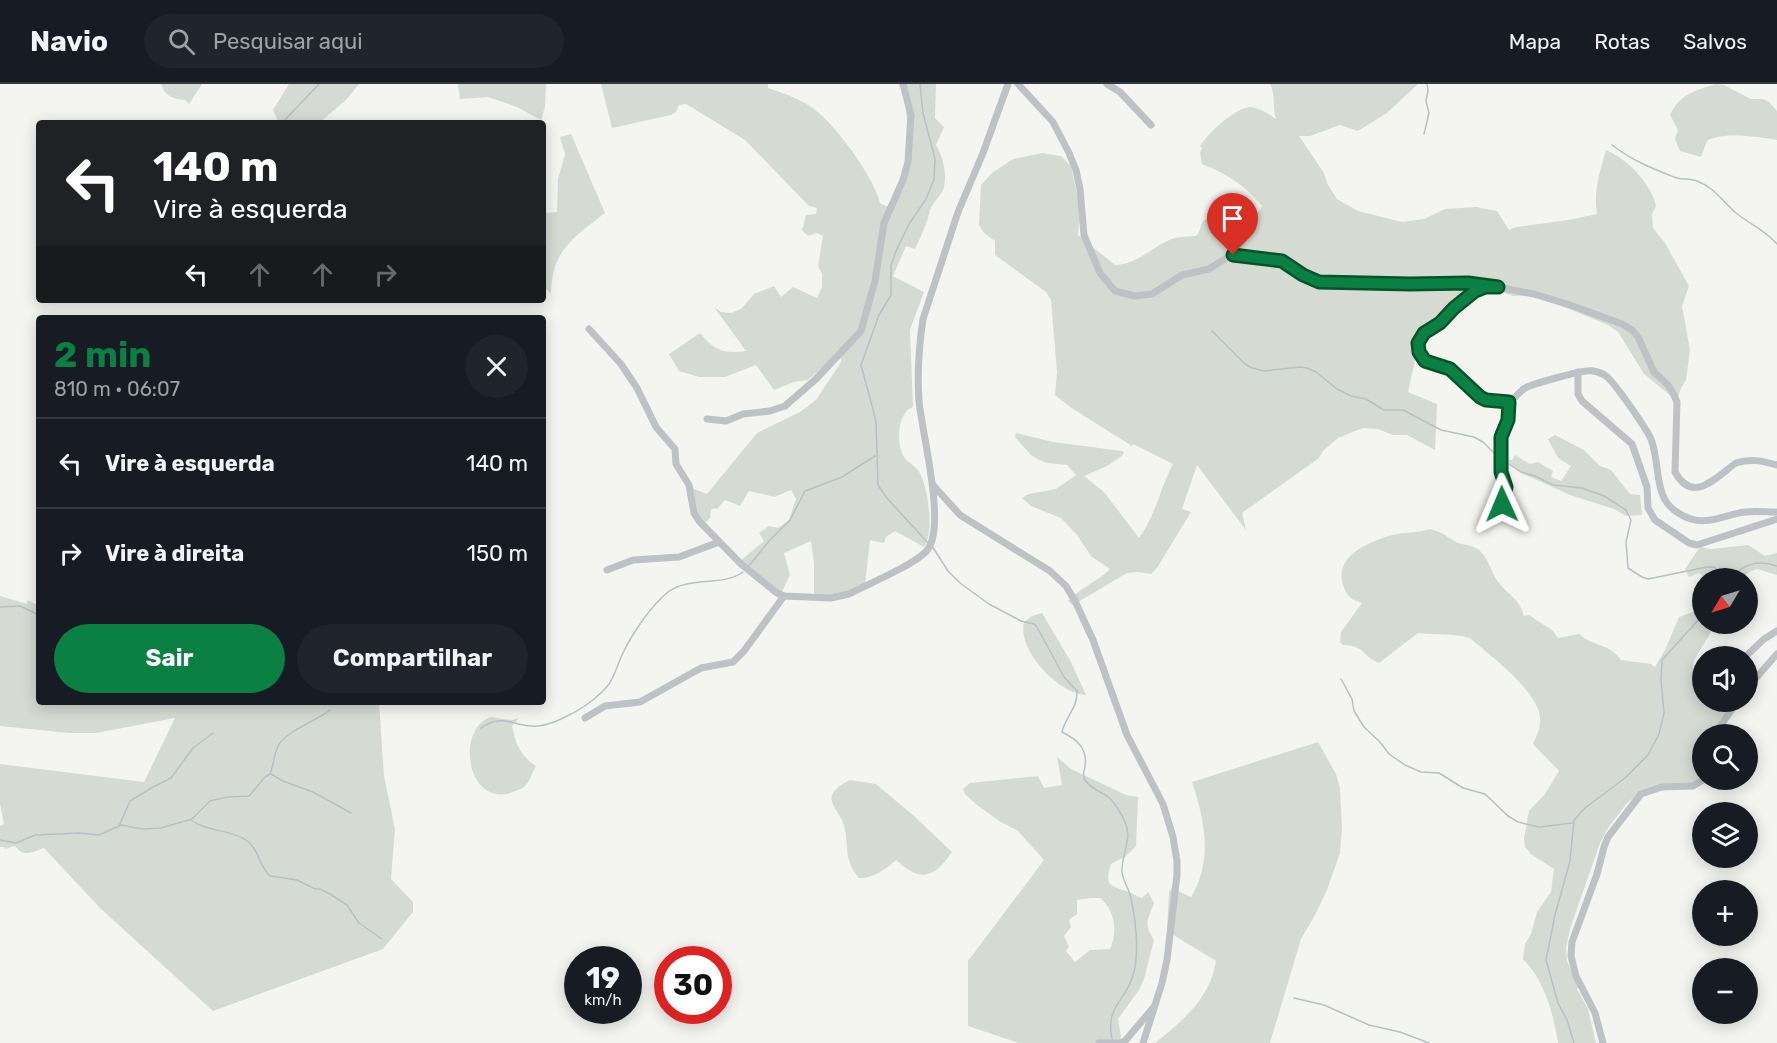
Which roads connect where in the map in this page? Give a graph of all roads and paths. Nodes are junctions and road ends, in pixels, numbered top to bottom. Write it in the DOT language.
graph roads {
  1 [pos="903,84"];
  2 [pos="1008,84"];
  3 [pos="1018,84"];
  4 [pos="1107,84"];
  5 [pos="1151,125"];
  6 [pos="1498,287"];
  7 [pos="589,329"];
  8 [pos="1578,372"];
  9 [pos="1509,402"];
  10 [pos="707,419"];
  11 [pos="1777,465"];
  12 [pos="933,485"];
  13 [pos="1502,504"];
  14 [pos="1777,512"];
  15 [pos="1777,519"];
  16 [pos="719,542"];
  17 [pos="607,570"];
  18 [pos="784,596"];
  19 [pos="1777,630"];
  20 [pos="1757,646"];
  21 [pos="1777,654"];
  22 [pos="1758,676"];
  23 [pos="585,718"];
  24 [pos="1692,786"];
  25 [pos="1155,1006"];
  26 [pos="1099,1043"];
  27 [pos="1143,1043"];
  28 [pos="1603,1043"];
  1 -- 10 [label="street"];
  2 -- 12 [label="street"];
  3 -- 6 [label="street"];
  4 -- 5 [label="street"];
  6 -- 9 [label="street"];
  6 -- 11 [label="street"];
  7 -- 16 [label="street"];
  8 -- 9 [label="street"];
  8 -- 14 [label="street"];
  8 -- 15 [label="street"];
  9 -- 13 [label="street"];
  12 -- 18 [label="street"];
  12 -- 25 [label="street"];
  16 -- 17 [label="street"];
  16 -- 18 [label="street"];
  18 -- 23 [label="street"];
  19 -- 20 [label="street"];
  21 -- 22 [label="street"];
  24 -- 28 [label="street"];
  25 -- 26 [label="street"];
  25 -- 27 [label="street"];
}
